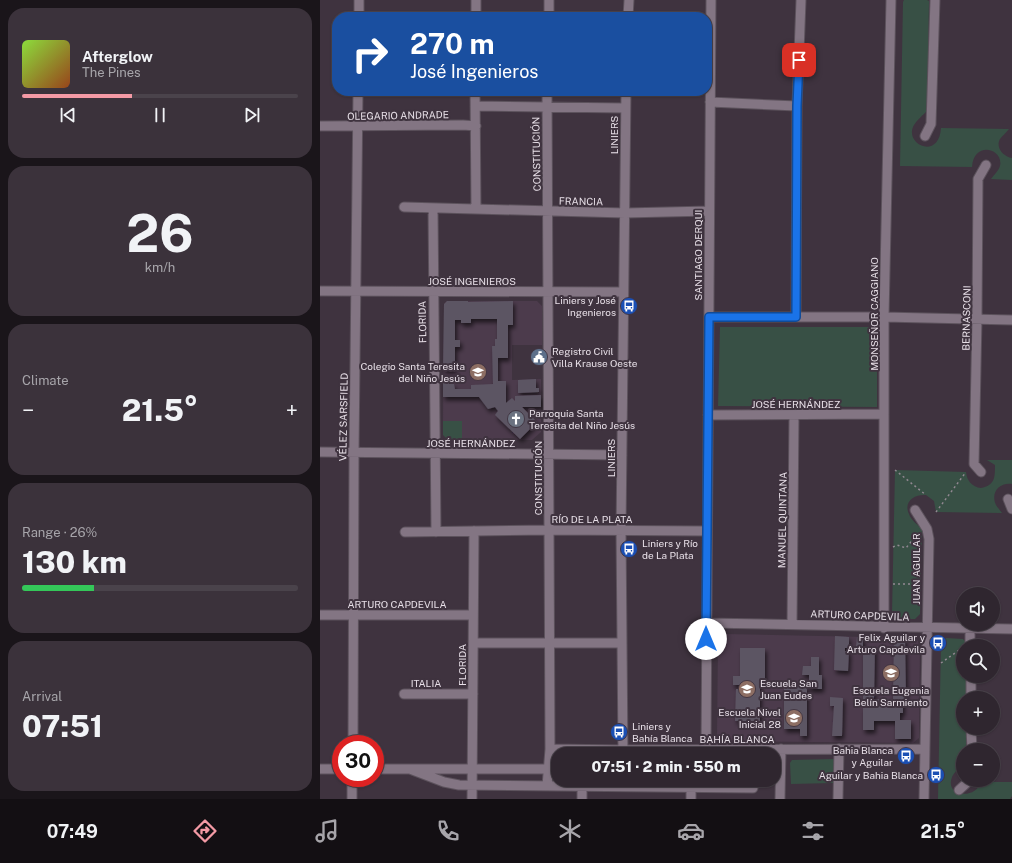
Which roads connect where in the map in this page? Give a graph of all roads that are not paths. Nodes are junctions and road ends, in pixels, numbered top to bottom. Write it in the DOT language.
graph roads {
  1 [pos="359,0"];
  2 [pos="476,0"];
  3 [pos="549,0"];
  4 [pos="629,0"];
  5 [pos="711,0"];
  6 [pos="801,0"];
  7 [pos="891,0"];
  8 [pos="935,0"];
  9 [pos="359,12"];
  10 [pos="476,12"];
  11 [pos="549,12"];
  12 [pos="628,12"];
  13 [pos="711,12"];
  14 [pos="358,96"];
  15 [pos="475,96"];
  16 [pos="547,96"];
  17 [pos="626,96"];
  18 [pos="710,96"];
  19 [pos="710,102"];
  20 [pos="475,106"];
  21 [pos="797,106"];
  22 [pos="546,107"];
  23 [pos="625,108"];
  24 [pos="320,126"];
  25 [pos="358,126"];
  26 [pos="476,126"];
  27 [pos="925,136"];
  28 [pos="986,165"];
  29 [pos="404,207"];
  30 [pos="433,208"];
  31 [pos="476,209"];
  32 [pos="548,212"];
  33 [pos="709,212"];
  34 [pos="625,213"];
  35 [pos="320,291"];
  36 [pos="356,292"];
  37 [pos="433,292"];
  38 [pos="548,292"];
  39 [pos="623,292"];
  40 [pos="709,317"];
  41 [pos="796,317"];
  42 [pos="884,317"];
  43 [pos="977,319"];
  44 [pos="1012,320"];
  45 [pos="884,414"];
  46 [pos="794,415"];
  47 [pos="708,416"];
  48 [pos="320,452"];
  49 [pos="354,453"];
  50 [pos="435,453"];
  51 [pos="549,454"];
  52 [pos="622,455"];
  53 [pos="981,472"];
  54 [pos="1008,499"];
  55 [pos="1012,509"];
  56 [pos="915,510"];
  57 [pos="549,530"];
  58 [pos="474,531"];
  59 [pos="622,531"];
  60 [pos="707,531"];
  61 [pos="405,532"];
  62 [pos="436,532"];
  63 [pos="320,615"];
  64 [pos="354,615"];
  65 [pos="474,615"];
  66 [pos="707,624"];
  67 [pos="792,624"];
  68 [pos="884,628"];
  69 [pos="927,628"];
  70 [pos="956,629"];
  71 [pos="1000,629"];
  72 [pos="1012,629"];
  73 [pos="473,643"];
  74 [pos="549,643"];
  75 [pos="622,643"];
  76 [pos="404,694"];
  77 [pos="473,694"];
  78 [pos="353,735"];
  79 [pos="624,747"];
  80 [pos="706,747"];
  81 [pos="550,749"];
  82 [pos="781,749"];
  83 [pos="839,749"];
  84 [pos="925,749"];
  85 [pos="551,754"];
  86 [pos="471,768"];
  87 [pos="320,769"];
  88 [pos="332,769"];
  89 [pos="384,769"];
  90 [pos="410,769"];
  91 [pos="551,769"];
  92 [pos="551,776"];
  93 [pos="471,785"];
  94 [pos="547,786"];
  95 [pos="551,786"];
  96 [pos="352,787"];
  97 [pos="582,787"];
  98 [pos="691,787"];
  99 [pos="738,787"];
  100 [pos="779,787"];
  101 [pos="962,787"];
  102 [pos="753,788"];
  103 [pos="959,790"];
  104 [pos="352,799"];
  105 [pos="472,799"];
  106 [pos="582,799"];
  107 [pos="691,799"];
  108 [pos="780,799"];
  109 [pos="838,799"];
  110 [pos="924,799"];
  1 -- 9 [label="street"];
  2 -- 10 [label="street"];
  3 -- 11 [label="street"];
  4 -- 12 [label="street"];
  5 -- 13 [label="street, SANTIAGO DERQUI"];
  6 -- 21 [label="street"];
  7 -- 42 [label="street, MONSEÑOR CAGGIANO"];
  8 -- 27 [label="street"];
  14 -- 25 [label="street, VÉLEZ SARSFIELD"];
  15 -- 20 [label="street"];
  16 -- 22 [label="street, CONSTITUCIÓN"];
  17 -- 23 [label="street, LINIERS"];
  18 -- 19 [label="street, SANTIAGO DERQUI"];
  19 -- 21 [label="street"];
  19 -- 33 [label="street, SANTIAGO DERQUI"];
  20 -- 22 [label="street"];
  20 -- 26 [label="street"];
  21 -- 41 [label="street"];
  22 -- 23 [label="street"];
  22 -- 32 [label="street, CONSTITUCIÓN"];
  23 -- 34 [label="street, LINIERS"];
  24 -- 25 [label="street, OLEGARIO ANDRADE"];
  25 -- 26 [label="street, OLEGARIO ANDRADE"];
  25 -- 36 [label="street, VÉLEZ SARSFIELD"];
  26 -- 31 [label="street"];
  28 -- 43 [label="street, BERNASCONI"];
  29 -- 30 [label="street, FRANCIA"];
  30 -- 31 [label="street, FRANCIA"];
  30 -- 37 [label="street, FLORIDA"];
  31 -- 32 [label="street, FRANCIA"];
  32 -- 34 [label="street, FRANCIA"];
  32 -- 38 [label="street, CONSTITUCIÓN"];
  33 -- 34 [label="street, FRANCIA"];
  33 -- 40 [label="street, SANTIAGO DERQUI"];
  34 -- 39 [label="street, LINIERS"];
  35 -- 36 [label="street, JOSÉ INGENIEROS"];
  36 -- 37 [label="street, JOSÉ INGENIEROS"];
  36 -- 49 [label="street, VÉLEZ SARSFIELD"];
  37 -- 38 [label="street, JOSÉ INGENIEROS"];
  37 -- 50 [label="street, FLORIDA"];
  38 -- 39 [label="street, JOSÉ INGENIEROS"];
  38 -- 51 [label="street, CONSTITUCIÓN"];
  39 -- 52 [label="street, LINIERS"];
  40 -- 41 [label="street"];
  40 -- 47 [label="street, SANTIAGO DERQUI"];
  41 -- 42 [label="street"];
  42 -- 43 [label="street"];
  42 -- 45 [label="street, MONSEÑOR CAGGIANO"];
  43 -- 44 [label="street"];
  43 -- 53 [label="street, BERNASCONI"];
  45 -- 46 [label="street, JOSÉ HERNÁNDEZ"];
  45 -- 68 [label="street, MONSEÑOR CAGGIANO"];
  46 -- 47 [label="street, JOSÉ HERNÁNDEZ"];
  46 -- 67 [label="street, MANUEL QUINTANA"];
  47 -- 60 [label="street, SANTIAGO DERQUI"];
  48 -- 49 [label="street, JOSÉ HERNÁNDEZ"];
  49 -- 50 [label="street, JOSÉ HERNÁNDEZ"];
  49 -- 64 [label="street, VÉLEZ SARSFIELD"];
  50 -- 51 [label="street, JOSÉ HERNÁNDEZ"];
  50 -- 62 [label="street, FLORIDA"];
  51 -- 52 [label="street, JOSÉ HERNÁNDEZ"];
  51 -- 57 [label="street, CONSTITUCIÓN"];
  52 -- 59 [label="street, LINIERS"];
  54 -- 55 [label="street"];
  56 -- 69 [label="street, JUAN AGUILAR"];
  57 -- 58 [label="street, RÍO DE LA PLATA"];
  57 -- 59 [label="street, RÍO DE LA PLATA"];
  57 -- 74 [label="street, CONSTITUCIÓN"];
  58 -- 62 [label="street, RÍO DE LA PLATA"];
  58 -- 65 [label="street, FLORIDA"];
  59 -- 60 [label="street, RÍO DE LA PLATA"];
  59 -- 75 [label="street, LINIERS"];
  60 -- 66 [label="street, SANTIAGO DERQUI"];
  61 -- 62 [label="street, RÍO DE LA PLATA"];
  63 -- 64 [label="street, ARTURO CAPDEVILA"];
  64 -- 65 [label="street, ARTURO CAPDEVILA"];
  64 -- 78 [label="street, VÉLEZ SARSFIELD"];
  65 -- 73 [label="street, FLORIDA"];
  66 -- 67 [label="street, ARTURO CAPDEVILA"];
  66 -- 80 [label="street, SANTIAGO DERQUI"];
  67 -- 68 [label="street, ARTURO CAPDEVILA"];
  68 -- 69 [label="street, ARTURO CAPDEVILA"];
  69 -- 70 [label="street, ARTURO CAPDEVILA"];
  69 -- 84 [label="street, JUAN AGUILAR"];
  71 -- 72 [label="street, ARTURO CAPDEVILA"];
  73 -- 74 [label="street"];
  73 -- 77 [label="street, FLORIDA"];
  74 -- 75 [label="street"];
  74 -- 81 [label="street, CONSTITUCIÓN"];
  75 -- 79 [label="street, LINIERS"];
  76 -- 77 [label="street, ITALIA"];
  77 -- 86 [label="street, FLORIDA"];
  81 -- 85 [label="street, CONSTITUCIÓN"];
  82 -- 83 [label="street, BAHÍA BLANCA"];
  83 -- 84 [label="street, BAHÍA BLANCA"];
  83 -- 109 [label="street"];
  84 -- 110 [label="street, JUAN AGUILAR"];
  86 -- 90 [label="street"];
  86 -- 91 [label="street"];
  86 -- 93 [label="street, FLORIDA"];
  87 -- 88 [label="street"];
  89 -- 90 [label="street"];
  90 -- 93 [label="street"];
  92 -- 94 [label="street, CONSTITUCIÓN"];
  93 -- 94 [label="street"];
  93 -- 105 [label="street, FLORIDA"];
  94 -- 95 [label="street"];
  96 -- 104 [label="street"];
  97 -- 106 [label="street"];
  98 -- 107 [label="street"];
  99 -- 102 [label="street"];
  100 -- 108 [label="street"];
  101 -- 103 [label="street"];
}
